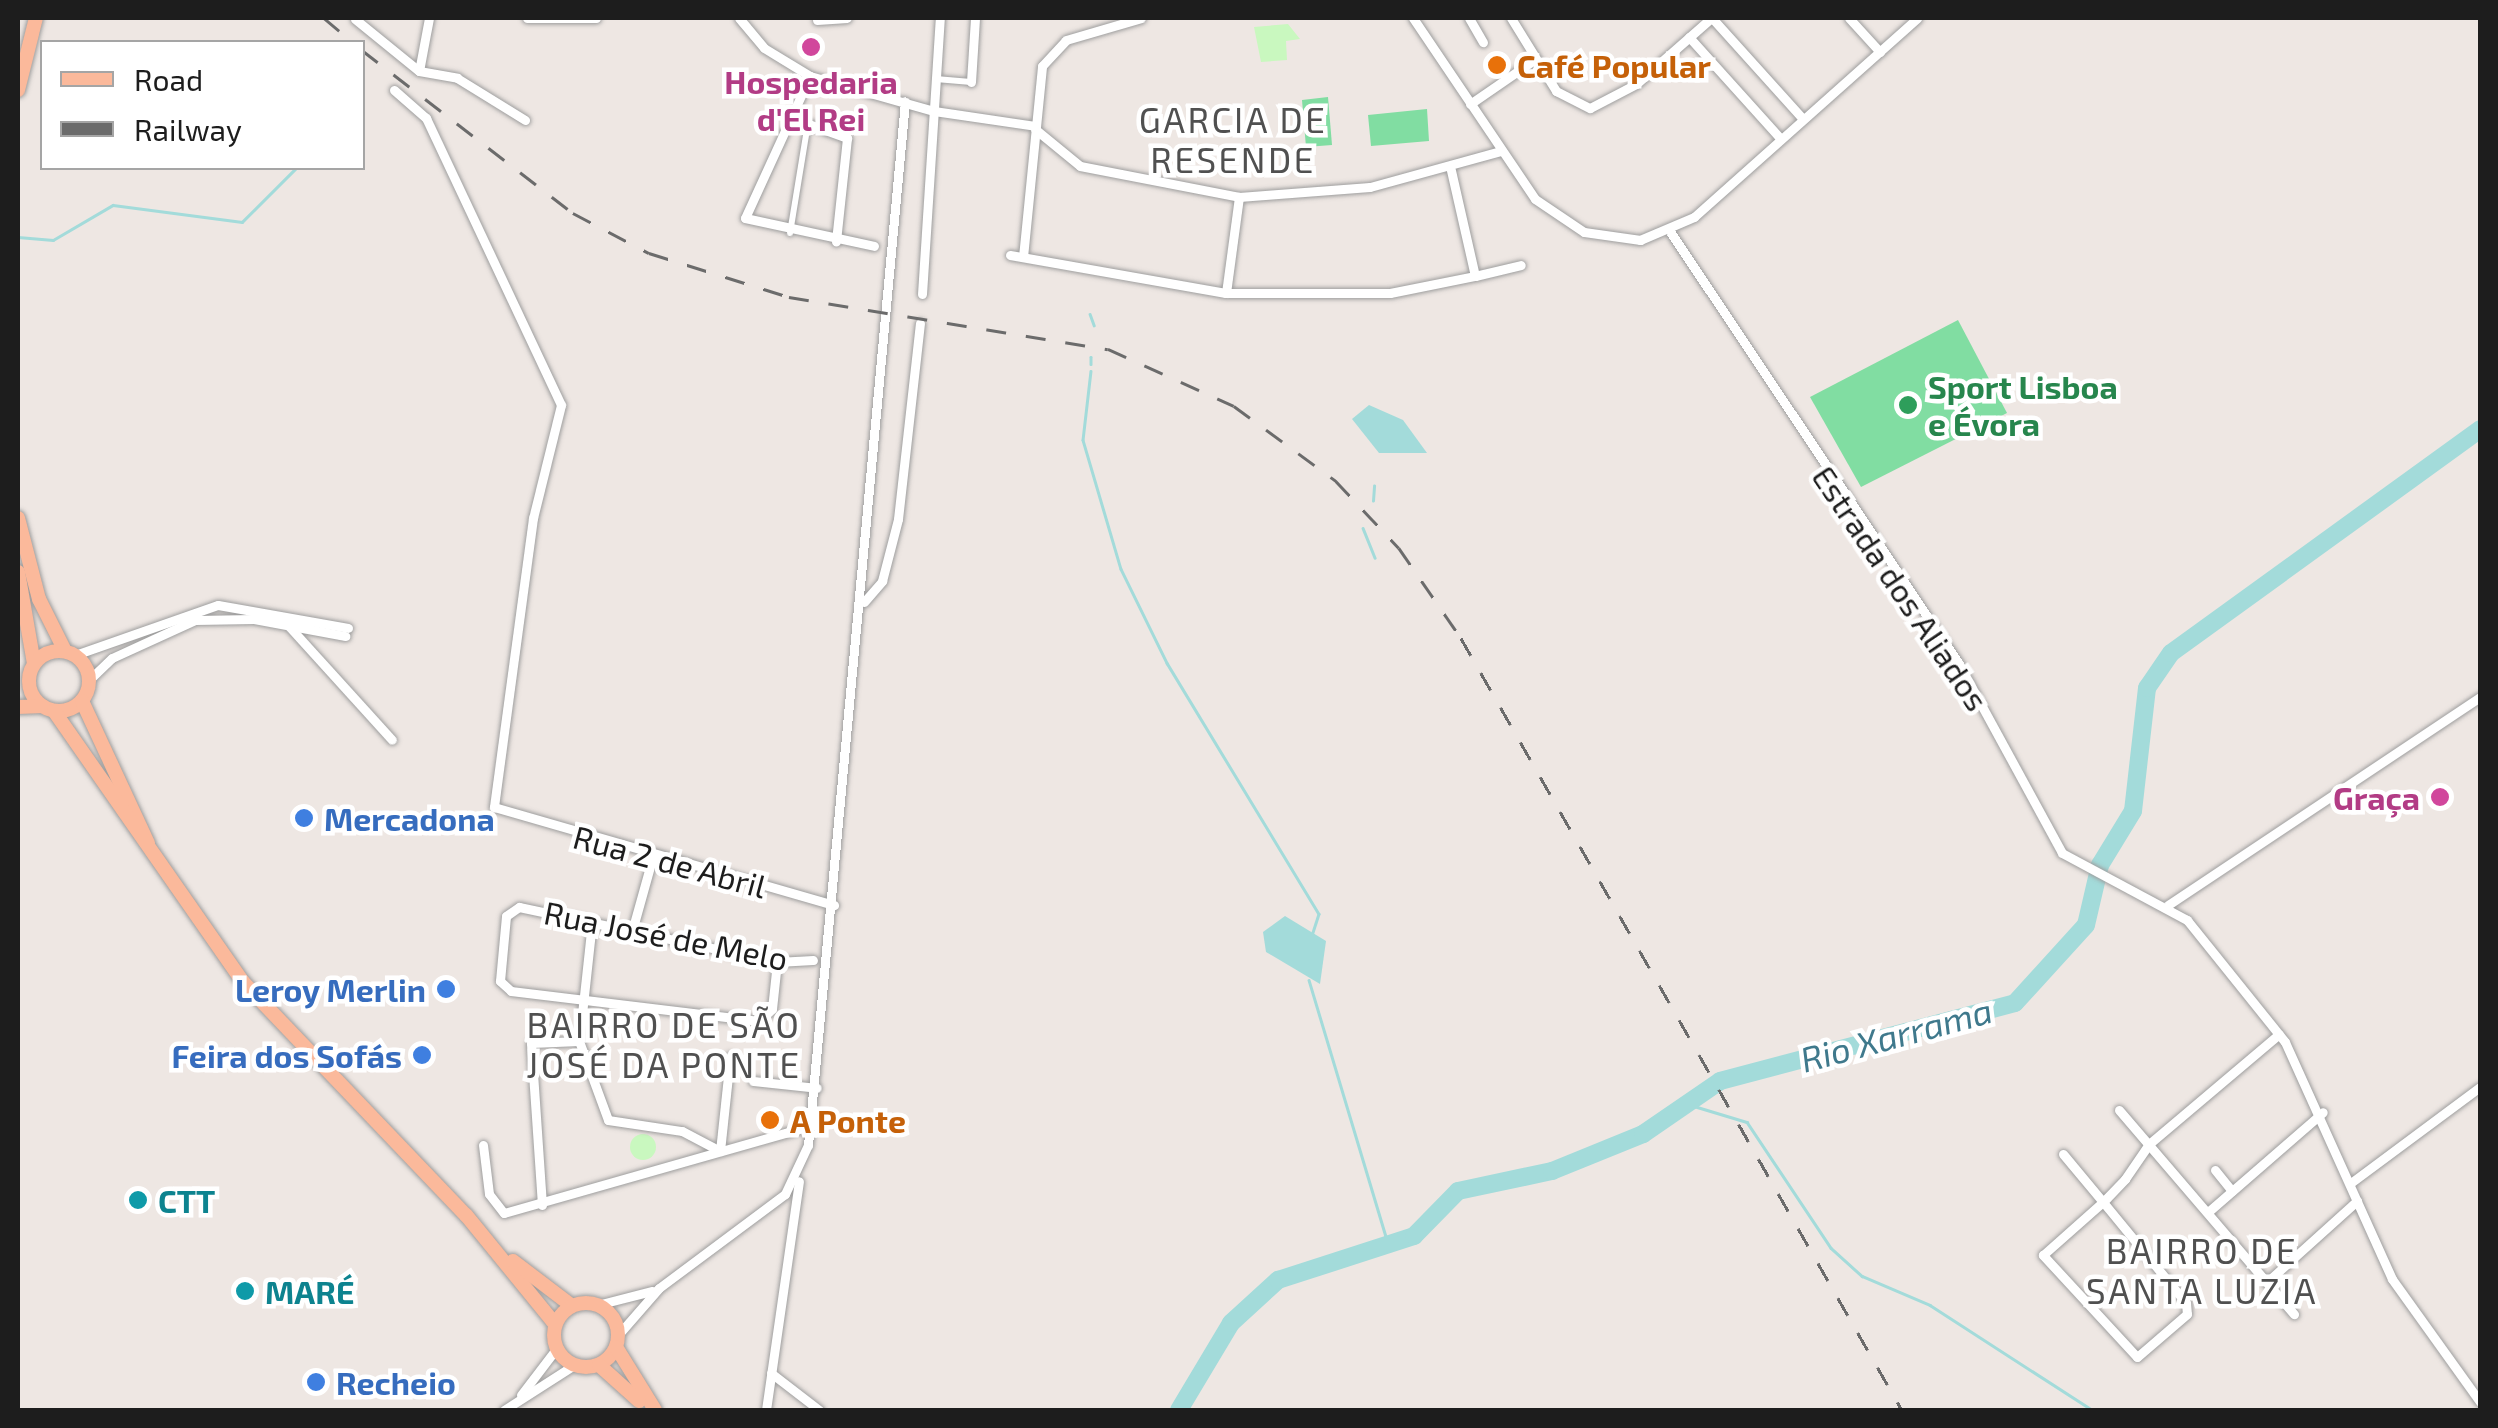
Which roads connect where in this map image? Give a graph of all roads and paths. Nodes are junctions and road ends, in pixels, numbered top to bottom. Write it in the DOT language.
graph roads {
  1 [pos="36,18"];
  2 [pos="428,18"];
  3 [pos="528,18"];
  4 [pos="596,18"];
  5 [pos="739,18"];
  6 [pos="847,18"];
  7 [pos="940,18"];
  8 [pos="974,18"];
  9 [pos="1141,18"];
  10 [pos="1414,18"];
  11 [pos="1469,18"];
  12 [pos="1511,18"];
  13 [pos="1712,18"];
  14 [pos="1849,18"];
  15 [pos="1917,18"];
  16 [pos="355,19"];
  17 [pos="817,20"];
  18 [pos="1689,37"];
  19 [pos="1484,42"];
  20 [pos="1880,52"];
  21 [pos="1534,60"];
  22 [pos="420,71"];
  23 [pos="810,76"];
  24 [pos="936,79"];
  25 [pos="971,82"];
  26 [pos="18,90"];
  27 [pos="394,90"];
  28 [pos="905,102"];
  29 [pos="1470,104"];
  30 [pos="934,112"];
  31 [pos="789,117"];
  32 [pos="525,120"];
  33 [pos="1803,120"];
  34 [pos="808,122"];
  35 [pos="1035,127"];
  36 [pos="1781,139"];
  37 [pos="1501,151"];
  38 [pos="1450,170"];
  39 [pos="1238,197"];
  40 [pos="790,233"];
  41 [pos="1671,233"];
  42 [pos="836,241"];
  43 [pos="874,246"];
  44 [pos="1010,255"];
  45 [pos="1023,257"];
  46 [pos="1521,265"];
  47 [pos="1475,276"];
  48 [pos="922,294"];
  49 [pos="1226,294"];
  50 [pos="920,323"];
  51 [pos="18,518"];
  52 [pos="18,572"];
  53 [pos="864,602"];
  54 [pos="278,612"];
  55 [pos="288,626"];
  56 [pos="70,653"];
  57 [pos="32,670"];
  58 [pos="90,679"];
  59 [pos="18,686"];
  60 [pos="2480,697"];
  61 [pos="82,701"];
  62 [pos="18,708"];
  63 [pos="48,709"];
  64 [pos="392,740"];
  65 [pos="653,856"];
  66 [pos="168,884"];
  67 [pos="834,905"];
  68 [pos="2168,905"];
  69 [pos="592,922"];
  70 [pos="632,931"];
  71 [pos="832,944"];
  72 [pos="814,960"];
  73 [pos="777,962"];
  74 [pos="828,980"];
  75 [pos="582,1000"];
  76 [pos="2279,1034"];
  77 [pos="579,1041"];
  78 [pos="730,1056"];
  79 [pos="753,1081"];
  80 [pos="2480,1087"];
  81 [pos="816,1088"];
  82 [pos="2120,1110"];
  83 [pos="2323,1112"];
  84 [pos="812,1125"];
  85 [pos="2148,1144"];
  86 [pos="482,1145"];
  87 [pos="720,1151"];
  88 [pos="2063,1154"];
  89 [pos="2215,1170"];
  90 [pos="800,1173"];
  91 [pos="2352,1182"];
  92 [pos="2232,1191"];
  93 [pos="2357,1201"];
  94 [pos="2103,1202"];
  95 [pos="542,1204"];
  96 [pos="2208,1212"];
  97 [pos="497,1248"];
  98 [pos="2268,1280"];
  99 [pos="659,1288"];
  100 [pos="597,1305"];
  101 [pos="572,1306"];
  102 [pos="2294,1314"];
  103 [pos="556,1324"];
  104 [pos="617,1341"];
  105 [pos="556,1348"];
  106 [pos="599,1365"];
  107 [pos="574,1366"];
  108 [pos="771,1373"];
  109 [pos="516,1401"];
  110 [pos="2480,1402"];
  111 [pos="504,1410"];
  112 [pos="651,1410"];
  113 [pos="766,1410"];
  114 [pos="819,1410"];
  1 -- 26 [label="main road"];
  2 -- 22 [label="street"];
  3 -- 4 [label="street"];
  5 -- 23 [label="street"];
  6 -- 17 [label="street"];
  7 -- 24 [label="street"];
  8 -- 25 [label="street"];
  9 -- 35 [label="street"];
  10 -- 29 [label="street"];
  11 -- 19 [label="street"];
  12 -- 21 [label="street"];
  13 -- 18 [label="street"];
  13 -- 33 [label="street"];
  14 -- 20 [label="street"];
  15 -- 20 [label="street"];
  16 -- 22 [label="street"];
  18 -- 21 [label="street"];
  18 -- 36 [label="street"];
  20 -- 33 [label="street"];
  21 -- 29 [label="street"];
  22 -- 32 [label="street"];
  23 -- 28 [label="street"];
  23 -- 31 [label="street"];
  24 -- 25 [label="street"];
  24 -- 30 [label="street"];
  27 -- 65 [label="street, Rua 2 de Abril"];
  28 -- 30 [label="street"];
  28 -- 53 [label="street"];
  29 -- 37 [label="street"];
  30 -- 35 [label="street"];
  30 -- 48 [label="street"];
  31 -- 34 [label="street"];
  31 -- 40 [label="street"];
  33 -- 36 [label="street"];
  34 -- 40 [label="street"];
  34 -- 42 [label="street"];
  35 -- 39 [label="street"];
  35 -- 45 [label="street"];
  36 -- 41 [label="street"];
  37 -- 38 [label="street"];
  37 -- 41 [label="street"];
  38 -- 39 [label="street"];
  38 -- 47 [label="street"];
  39 -- 49 [label="street"];
  40 -- 42 [label="street"];
  41 -- 68 [label="street, Estrada dos Aliados"];
  42 -- 43 [label="street"];
  44 -- 45 [label="street"];
  45 -- 49 [label="street"];
  46 -- 47 [label="street"];
  47 -- 49 [label="street"];
  50 -- 53 [label="street"];
  51 -- 56 [label="main road"];
  52 -- 57 [label="main road"];
  53 -- 67 [label="street"];
  54 -- 55 [label="street"];
  54 -- 55 [label="street"];
  54 -- 56 [label="street"];
  55 -- 58 [label="street"];
  55 -- 64 [label="street"];
  56 -- 57 [label="main road"];
  56 -- 58 [label="main road"];
  57 -- 59 [label="main road"];
  57 -- 63 [label="main road"];
  58 -- 61 [label="main road"];
  60 -- 68 [label="street"];
  61 -- 63 [label="main road"];
  61 -- 66 [label="main road"];
  62 -- 63 [label="main road"];
  63 -- 66 [label="main road"];
  65 -- 67 [label="street, Rua 2 de Abril"];
  65 -- 70 [label="street"];
  66 -- 97 [label="main road"];
  67 -- 71 [label="street"];
  68 -- 76 [label="street, Estrada dos Aliados"];
  69 -- 70 [label="street, Rua José de Melo"];
  69 -- 75 [label="street"];
  69 -- 75 [label="street, Rua José de Melo"];
  70 -- 73 [label="street, Rua José de Melo"];
  71 -- 72 [label="street"];
  71 -- 74 [label="street"];
  72 -- 73 [label="street, Rua José de Melo"];
  72 -- 74 [label="street"];
  73 -- 75 [label="street"];
  74 -- 81 [label="street"];
  75 -- 77 [label="street"];
  76 -- 83 [label="street, Estrada dos Aliados"];
  76 -- 85 [label="street"];
  77 -- 87 [label="street"];
  77 -- 95 [label="street"];
  78 -- 87 [label="street"];
  79 -- 81 [label="street"];
  80 -- 91 [label="street"];
  81 -- 84 [label="street"];
  82 -- 85 [label="street"];
  83 -- 91 [label="street, Estrada dos Aliados"];
  83 -- 92 [label="street"];
  84 -- 87 [label="street"];
  84 -- 90 [label="street"];
  85 -- 94 [label="street"];
  85 -- 96 [label="street"];
  86 -- 95 [label="street"];
  87 -- 95 [label="street"];
  88 -- 94 [label="street"];
  89 -- 92 [label="street"];
  90 -- 99 [label="street"];
  90 -- 108 [label="street"];
  91 -- 93 [label="street, Estrada dos Aliados"];
  92 -- 96 [label="street"];
  93 -- 98 [label="street"];
  93 -- 110 [label="street, Estrada dos Aliados"];
  94 -- 94 [label="street"];
  96 -- 98 [label="street"];
  97 -- 101 [label="main road"];
  97 -- 103 [label="main road"];
  98 -- 102 [label="street"];
  99 -- 100 [label="street"];
  99 -- 104 [label="street"];
  100 -- 101 [label="main road"];
  100 -- 104 [label="main road"];
  101 -- 103 [label="main road"];
  103 -- 105 [label="main road"];
  104 -- 106 [label="main road"];
  104 -- 112 [label="main road"];
  105 -- 107 [label="main road"];
  105 -- 109 [label="street"];
  106 -- 107 [label="main road"];
  106 -- 112 [label="main road"];
  107 -- 109 [label="street"];
  108 -- 113 [label="street"];
  108 -- 114 [label="street"];
  109 -- 111 [label="street"];
}
